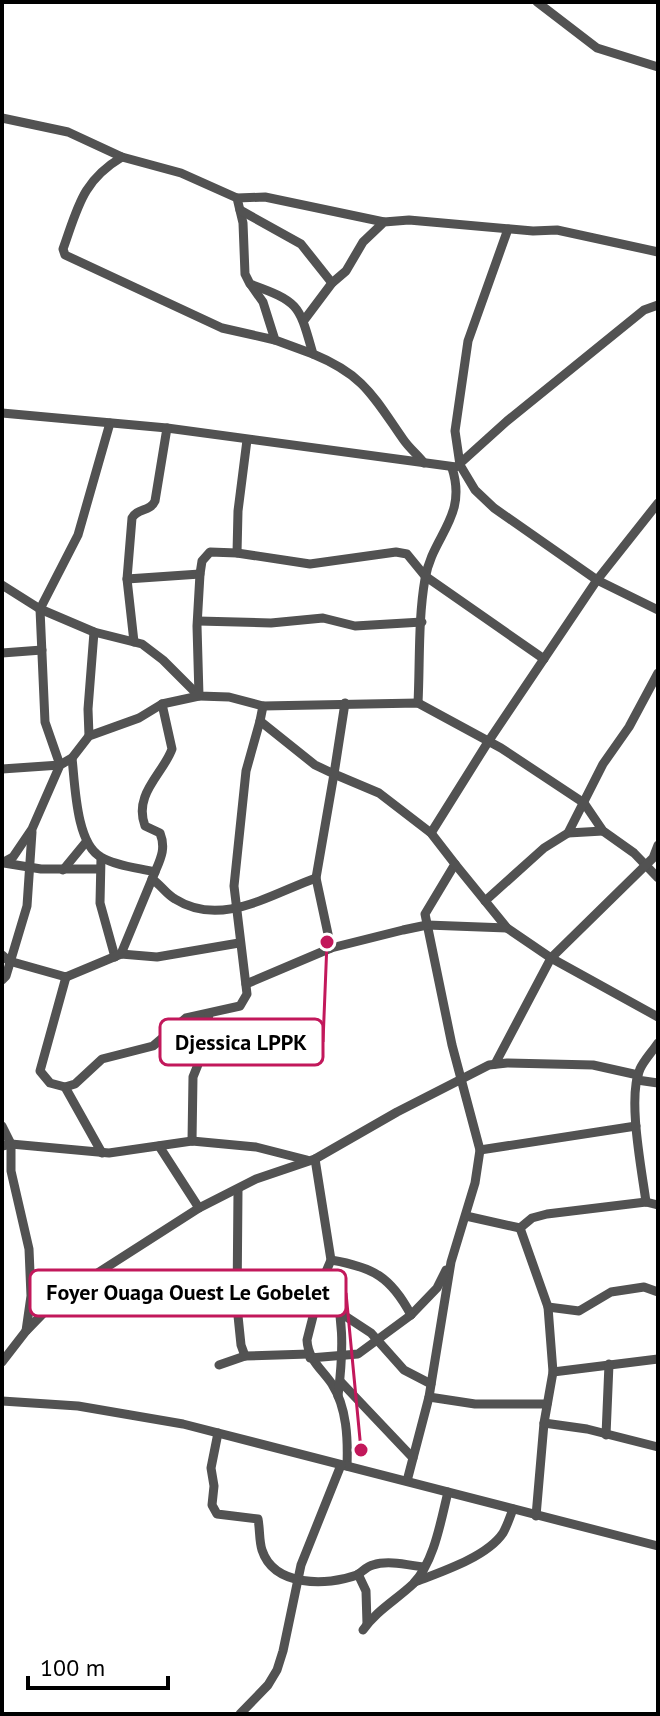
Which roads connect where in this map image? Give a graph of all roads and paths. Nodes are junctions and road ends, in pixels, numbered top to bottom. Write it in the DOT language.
graph roads {
  1 [pos="537,2"];
  2 [pos="658,67"];
  3 [pos="2,118"];
  4 [pos="122,157"];
  5 [pos="237,198"];
  6 [pos="239,210"];
  7 [pos="384,222"];
  8 [pos="508,229"];
  9 [pos="658,252"];
  10 [pos="332,283"];
  11 [pos="250,284"];
  12 [pos="658,305"];
  13 [pos="305,319"];
  14 [pos="275,340"];
  15 [pos="313,354"];
  16 [pos="2,413"];
  17 [pos="110,423"];
  18 [pos="167,428"];
  19 [pos="247,440"];
  20 [pos="424,463"];
  21 [pos="456,466"];
  22 [pos="658,503"];
  23 [pos="237,553"];
  24 [pos="200,574"];
  25 [pos="425,576"];
  26 [pos="127,579"];
  27 [pos="597,580"];
  28 [pos="2,585"];
  29 [pos="40,609"];
  30 [pos="658,610"];
  31 [pos="198,621"];
  32 [pos="422,622"];
  33 [pos="94,632"];
  34 [pos="134,642"];
  35 [pos="42,650"];
  36 [pos="2,653"];
  37 [pos="544,659"];
  38 [pos="657,679"];
  39 [pos="199,696"];
  40 [pos="345,703"];
  41 [pos="418,703"];
  42 [pos="162,704"];
  43 [pos="263,706"];
  44 [pos="260,721"];
  45 [pos="89,736"];
  46 [pos="488,742"];
  47 [pos="72,758"];
  48 [pos="60,765"];
  49 [pos="2,769"];
  50 [pos="334,774"];
  51 [pos="584,803"];
  52 [pos="32,829"];
  53 [pos="603,831"];
  54 [pos="431,833"];
  55 [pos="568,833"];
  56 [pos="86,842"];
  57 [pos="658,845"];
  58 [pos="101,858"];
  59 [pos="3,863"];
  60 [pos="455,864"];
  61 [pos="645,865"];
  62 [pos="30,868"];
  63 [pos="99,869"];
  64 [pos="63,870"];
  65 [pos="154,876"];
  66 [pos="316,878"];
  67 [pos="658,878"];
  68 [pos="485,901"];
  69 [pos="235,909"];
  70 [pos="427,925"];
  71 [pos="507,928"];
  72 [pos="239,943"];
  73 [pos="331,948"];
  74 [pos="118,956"];
  75 [pos="6,958"];
  76 [pos="551,958"];
  77 [pos="66,977"];
  78 [pos="2,980"];
  79 [pos="246,984"];
  80 [pos="209,1014"];
  81 [pos="658,1017"];
  82 [pos="658,1043"];
  83 [pos="495,1064"];
  84 [pos="462,1078"];
  85 [pos="638,1078"];
  86 [pos="658,1083"];
  87 [pos="65,1087"];
  88 [pos="2,1126"];
  89 [pos="636,1126"];
  90 [pos="192,1141"];
  91 [pos="6,1145"];
  92 [pos="159,1146"];
  93 [pos="480,1150"];
  94 [pos="102,1153"];
  95 [pos="312,1160"];
  96 [pos="238,1190"];
  97 [pos="15,1192"];
  98 [pos="2,1195"];
  99 [pos="646,1202"];
  100 [pos="658,1205"];
  101 [pos="199,1208"];
  102 [pos="466,1216"];
  103 [pos="520,1228"];
  104 [pos="331,1260"];
  105 [pos="451,1262"];
  106 [pos="327,1272"];
  107 [pos="658,1292"];
  108 [pos="548,1307"];
  109 [pos="339,1312"];
  110 [pos="411,1315"];
  111 [pos="26,1331"];
  112 [pos="379,1340"];
  113 [pos="245,1356"];
  114 [pos="310,1356"];
  115 [pos="343,1357"];
  116 [pos="658,1359"];
  117 [pos="2,1362"];
  118 [pos="609,1364"];
  119 [pos="219,1365"];
  120 [pos="553,1372"];
  121 [pos="340,1381"];
  122 [pos="431,1384"];
  123 [pos="338,1396"];
  124 [pos="429,1397"];
  125 [pos="2,1401"];
  126 [pos="547,1404"];
  127 [pos="544,1423"];
  128 [pos="218,1433"];
  129 [pos="606,1435"];
  130 [pos="658,1447"];
  131 [pos="413,1458"];
  132 [pos="344,1466"];
  133 [pos="407,1481"];
  134 [pos="448,1492"];
  135 [pos="513,1509"];
  136 [pos="536,1516"];
  137 [pos="658,1546"];
  138 [pos="423,1567"];
  139 [pos="358,1574"];
  140 [pos="298,1580"];
  141 [pos="415,1582"];
  142 [pos="240,1714"];
  1 -- 2 [label="street"];
  3 -- 4 [label="street"];
  4 -- 5 [label="street"];
  4 -- 14 [label="street"];
  5 -- 6 [label="street"];
  5 -- 7 [label="street"];
  6 -- 10 [label="street"];
  6 -- 11 [label="street"];
  7 -- 8 [label="street"];
  7 -- 10 [label="street"];
  8 -- 9 [label="street"];
  8 -- 21 [label="street"];
  10 -- 13 [label="street"];
  11 -- 13 [label="street"];
  11 -- 14 [label="street"];
  12 -- 21 [label="street"];
  13 -- 15 [label="street"];
  14 -- 15 [label="street"];
  15 -- 20 [label="street"];
  16 -- 17 [label="street"];
  17 -- 18 [label="street"];
  17 -- 29 [label="street"];
  18 -- 19 [label="street"];
  18 -- 26 [label="street"];
  19 -- 20 [label="street"];
  19 -- 23 [label="street"];
  20 -- 21 [label="street"];
  21 -- 25 [label="street"];
  21 -- 27 [label="street"];
  22 -- 27 [label="street"];
  23 -- 24 [label="street"];
  23 -- 25 [label="street"];
  24 -- 26 [label="street"];
  24 -- 31 [label="street"];
  25 -- 32 [label="street"];
  25 -- 37 [label="street"];
  26 -- 34 [label="street"];
  27 -- 30 [label="street"];
  27 -- 37 [label="street"];
  28 -- 29 [label="street"];
  29 -- 33 [label="street"];
  29 -- 35 [label="street"];
  31 -- 32 [label="street"];
  31 -- 39 [label="street"];
  32 -- 41 [label="street"];
  33 -- 34 [label="street"];
  33 -- 45 [label="street"];
  34 -- 39 [label="street"];
  35 -- 36 [label="street"];
  35 -- 48 [label="street"];
  37 -- 46 [label="street"];
  38 -- 51 [label="street"];
  39 -- 42 [label="street"];
  39 -- 43 [label="street"];
  40 -- 41 [label="street"];
  40 -- 43 [label="street"];
  40 -- 50 [label="street"];
  41 -- 46 [label="street"];
  42 -- 45 [label="street"];
  42 -- 65 [label="street"];
  43 -- 44 [label="street"];
  44 -- 50 [label="street"];
  44 -- 69 [label="street"];
  45 -- 47 [label="street"];
  46 -- 51 [label="street"];
  46 -- 54 [label="street"];
  47 -- 48 [label="street"];
  47 -- 56 [label="street"];
  48 -- 49 [label="street"];
  48 -- 52 [label="street"];
  50 -- 54 [label="street"];
  50 -- 66 [label="street"];
  51 -- 53 [label="street"];
  51 -- 55 [label="street"];
  52 -- 59 [label="street"];
  52 -- 62 [label="street"];
  53 -- 55 [label="street"];
  53 -- 61 [label="street"];
  54 -- 60 [label="street"];
  55 -- 68 [label="street"];
  56 -- 58 [label="street"];
  56 -- 64 [label="street"];
  57 -- 61 [label="street"];
  58 -- 63 [label="street"];
  58 -- 65 [label="street"];
  59 -- 62 [label="street"];
  60 -- 68 [label="street"];
  60 -- 70 [label="street"];
  61 -- 67 [label="street"];
  61 -- 76 [label="street"];
  62 -- 64 [label="street"];
  62 -- 75 [label="street"];
  63 -- 64 [label="street"];
  63 -- 74 [label="street"];
  65 -- 69 [label="street"];
  65 -- 74 [label="street"];
  66 -- 69 [label="street"];
  66 -- 73 [label="street"];
  68 -- 71 [label="street"];
  69 -- 72 [label="street"];
  70 -- 71 [label="street"];
  70 -- 73 [label="street"];
  70 -- 84 [label="street"];
  71 -- 76 [label="street"];
  72 -- 74 [label="street"];
  72 -- 79 [label="street"];
  73 -- 79 [label="street"];
  74 -- 77 [label="street"];
  75 -- 77 [label="street"];
  75 -- 78 [label="street"];
  76 -- 81 [label="street"];
  76 -- 83 [label="street"];
  77 -- 87 [label="street"];
  79 -- 80 [label="street"];
  80 -- 87 [label="street"];
  80 -- 90 [label="street"];
  82 -- 85 [label="street"];
  83 -- 84 [label="street"];
  83 -- 85 [label="street"];
  84 -- 93 [label="street"];
  84 -- 95 [label="street"];
  85 -- 86 [label="street"];
  85 -- 89 [label="street"];
  87 -- 94 [label="street"];
  88 -- 91 [label="street"];
  89 -- 93 [label="street"];
  89 -- 99 [label="street"];
  90 -- 92 [label="street"];
  90 -- 95 [label="street"];
  91 -- 94 [label="street"];
  91 -- 97 [label="street"];
  92 -- 94 [label="street"];
  92 -- 101 [label="street"];
  93 -- 102 [label="street"];
  95 -- 96 [label="street"];
  95 -- 104 [label="street"];
  96 -- 101 [label="street"];
  96 -- 113 [label="street"];
  97 -- 98 [label="street"];
  97 -- 111 [label="street"];
  99 -- 100 [label="street"];
  99 -- 103 [label="street"];
  101 -- 111 [label="street"];
  102 -- 103 [label="street"];
  102 -- 105 [label="street"];
  103 -- 108 [label="street"];
  104 -- 106 [label="street"];
  104 -- 110 [label="street"];
  105 -- 110 [label="street"];
  105 -- 122 [label="street"];
  106 -- 109 [label="street"];
  106 -- 114 [label="street"];
  107 -- 108 [label="street"];
  108 -- 120 [label="street"];
  109 -- 112 [label="street"];
  109 -- 115 [label="street"];
  110 -- 112 [label="street"];
  111 -- 117 [label="street"];
  112 -- 115 [label="street"];
  112 -- 122 [label="street"];
  113 -- 114 [label="street"];
  113 -- 119 [label="street"];
  114 -- 115 [label="street"];
  114 -- 123 [label="street"];
  115 -- 121 [label="street"];
  116 -- 118 [label="street"];
  118 -- 120 [label="street"];
  118 -- 129 [label="street"];
  120 -- 126 [label="street"];
  121 -- 123 [label="street"];
  121 -- 131 [label="street"];
  122 -- 124 [label="street"];
  123 -- 132 [label="street"];
  124 -- 126 [label="street"];
  124 -- 131 [label="street"];
  125 -- 128 [label="street"];
  126 -- 127 [label="street"];
  127 -- 129 [label="street"];
  127 -- 136 [label="street"];
  128 -- 132 [label="street"];
  128 -- 140 [label="street"];
  129 -- 130 [label="street"];
  131 -- 133 [label="street"];
  132 -- 133 [label="street"];
  132 -- 140 [label="street"];
  133 -- 134 [label="street"];
  134 -- 135 [label="street"];
  134 -- 138 [label="street"];
  135 -- 136 [label="street"];
  135 -- 141 [label="street"];
  136 -- 137 [label="street"];
  138 -- 139 [label="street"];
  138 -- 141 [label="street"];
  139 -- 140 [label="street"];
  139 -- 141 [label="street"];
  140 -- 142 [label="street"];
}
